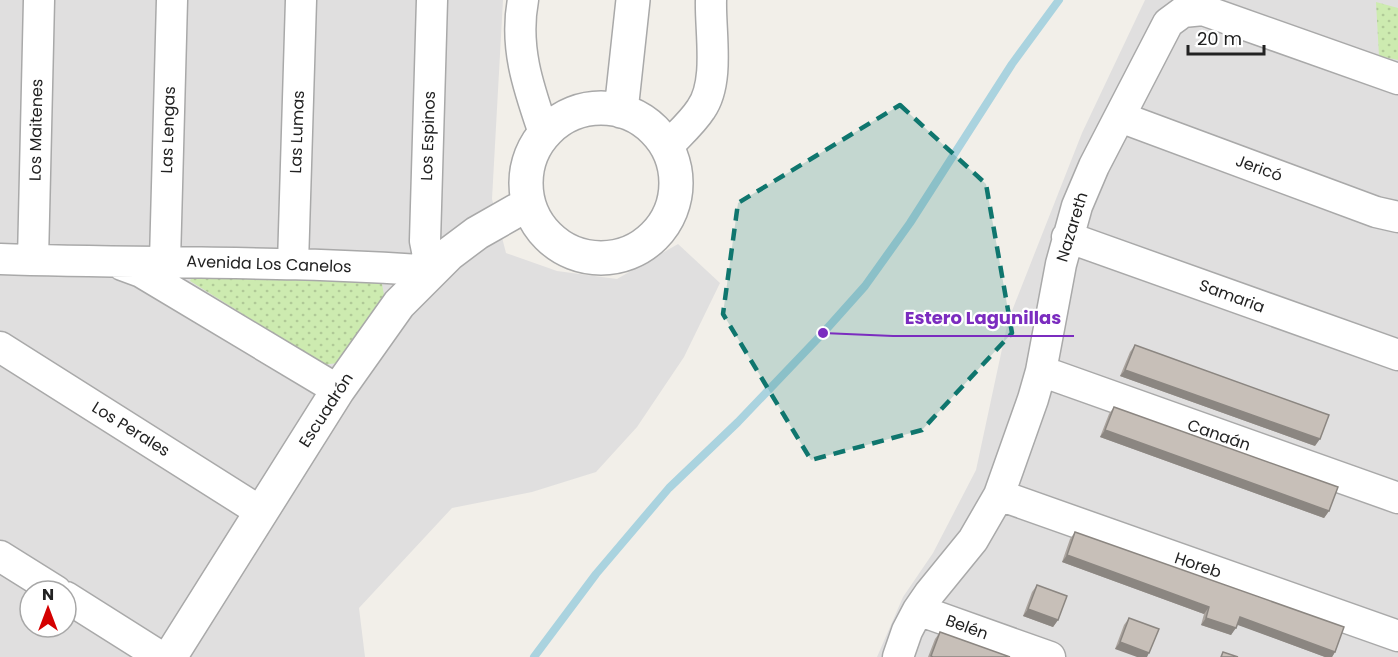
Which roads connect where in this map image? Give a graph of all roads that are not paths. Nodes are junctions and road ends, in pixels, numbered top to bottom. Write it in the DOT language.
graph roads {
  1 [pos="39,0"];
  2 [pos="172,0"];
  3 [pos="301,0"];
  4 [pos="432,0"];
  5 [pos="523,0"];
  6 [pos="633,0"];
  7 [pos="711,0"];
  8 [pos="1398,79"];
  9 [pos="621,111"];
  10 [pos="1120,117"];
  11 [pos="544,134"];
  12 [pos="667,147"];
  13 [pos="528,204"];
  14 [pos="1398,216"];
  15 [pos="1067,237"];
  16 [pos="0,260"];
  17 [pos="33,260"];
  18 [pos="165,261"];
  19 [pos="107,263"];
  20 [pos="293,264"];
  21 [pos="430,271"];
  22 [pos="0,347"];
  23 [pos="1398,355"];
  24 [pos="1041,371"];
  25 [pos="338,390"];
  26 [pos="999,495"];
  27 [pos="1398,498"];
  28 [pos="261,512"];
  29 [pos="0,556"];
  30 [pos="37,579"];
  31 [pos="78,604"];
  32 [pos="918,610"];
  33 [pos="1398,636"];
  34 [pos="162,657"];
  35 [pos="170,657"];
  36 [pos="898,657"];
  37 [pos="1050,657"];
  1 -- 17 [label="street, Los Maitenes"];
  2 -- 18 [label="street, Las Lengas"];
  3 -- 20 [label="street, Las Lumas"];
  4 -- 21 [label="street, Los Espinos"];
  5 -- 11 [label="street"];
  6 -- 9 [label="street"];
  7 -- 12 [label="street"];
  8 -- 10 [label="street, Nazareth"];
  9 -- 11 [label="street"];
  9 -- 12 [label="street"];
  10 -- 14 [label="street, Jericó"];
  10 -- 15 [label="street, Nazareth"];
  11 -- 13 [label="street"];
  12 -- 13 [label="street"];
  13 -- 21 [label="street, Escuadrón"];
  15 -- 23 [label="street, Samaria"];
  15 -- 24 [label="street, Nazareth"];
  16 -- 17 [label="street, Avenida Los Canelos"];
  17 -- 19 [label="street, Avenida Los Canelos"];
  18 -- 19 [label="street, Avenida Los Canelos"];
  18 -- 20 [label="street, Avenida Los Canelos"];
  19 -- 25 [label="street, Avenida Los Canelos"];
  20 -- 21 [label="street, Avenida Los Canelos"];
  21 -- 25 [label="street, Escuadrón"];
  22 -- 28 [label="street, Los Perales"];
  24 -- 26 [label="street, Nazareth"];
  24 -- 27 [label="street, Canaán"];
  25 -- 28 [label="street, Escuadrón"];
  26 -- 32 [label="street, Nazareth"];
  26 -- 33 [label="street, Horeb"];
  28 -- 35 [label="street, Escuadrón"];
  29 -- 30 [label="street"];
  31 -- 34 [label="street"];
  32 -- 36 [label="street, Nazareth"];
  32 -- 37 [label="street, Belén"];
}
